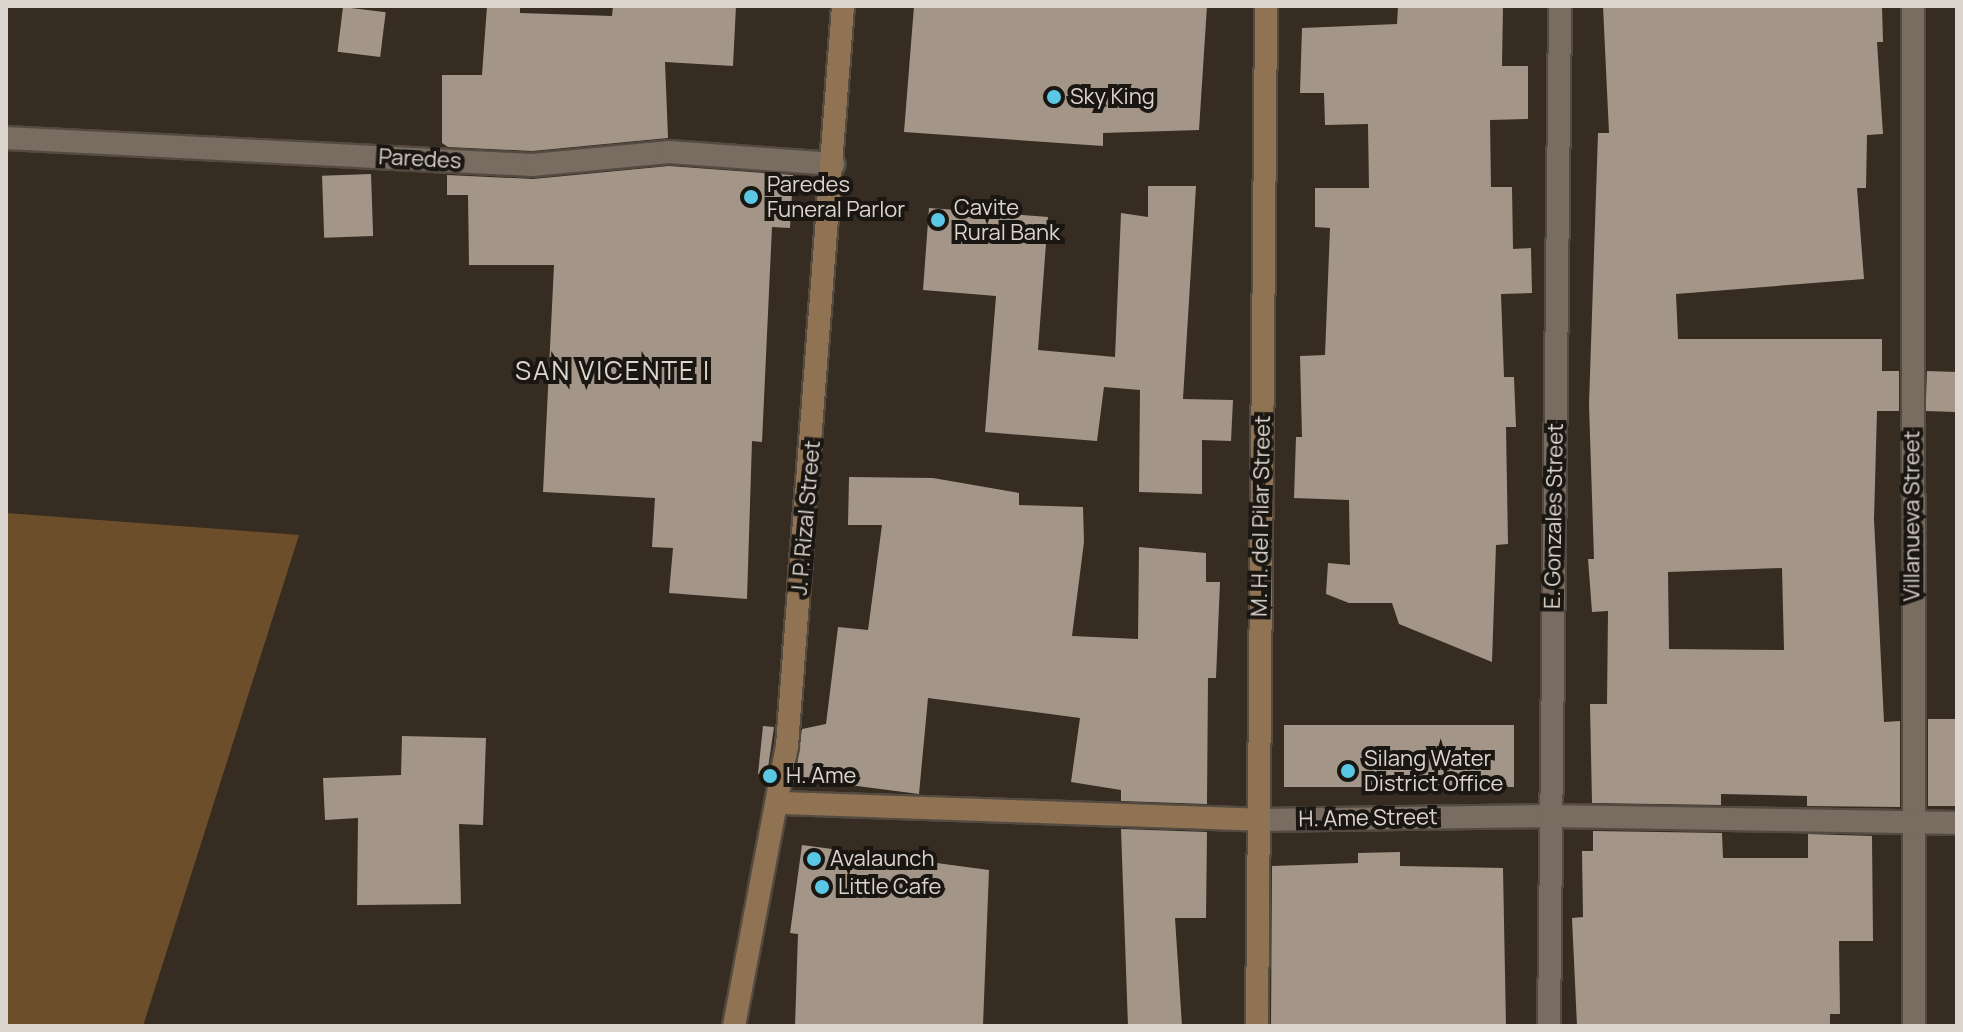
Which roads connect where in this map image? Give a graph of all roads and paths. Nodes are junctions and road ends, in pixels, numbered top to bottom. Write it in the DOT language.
graph roads {
  1 [pos="843,6"];
  2 [pos="1266,6"];
  3 [pos="1560,6"];
  4 [pos="1913,6"];
  5 [pos="6,138"];
  6 [pos="834,164"];
  7 [pos="779,803"];
  8 [pos="1550,816"];
  9 [pos="1257,820"];
  10 [pos="1957,823"];
  11 [pos="1912,824"];
  12 [pos="734,1026"];
  13 [pos="1257,1026"];
  14 [pos="1549,1026"];
  15 [pos="1914,1026"];
  1 -- 6 [label="main road, J. P. Rizal Street"];
  2 -- 9 [label="main road, M. H. del Pilar Street"];
  3 -- 8 [label="street, E. Gonzales Street"];
  4 -- 11 [label="street, Villanueva Street"];
  5 -- 6 [label="street, Paredes"];
  6 -- 7 [label="main road, J. P. Rizal Street"];
  7 -- 9 [label="main road, H. Ame Street"];
  7 -- 12 [label="main road, J. P. Rizal Street"];
  8 -- 9 [label="street, H. Ame Street"];
  8 -- 11 [label="street, H. Ame Street"];
  8 -- 14 [label="street, E. Gonzales Street"];
  9 -- 13 [label="main road, M. H. del Pilar Street"];
  10 -- 11 [label="street, H. Ame Street"];
  11 -- 15 [label="street, Villanueva Street"];
}
